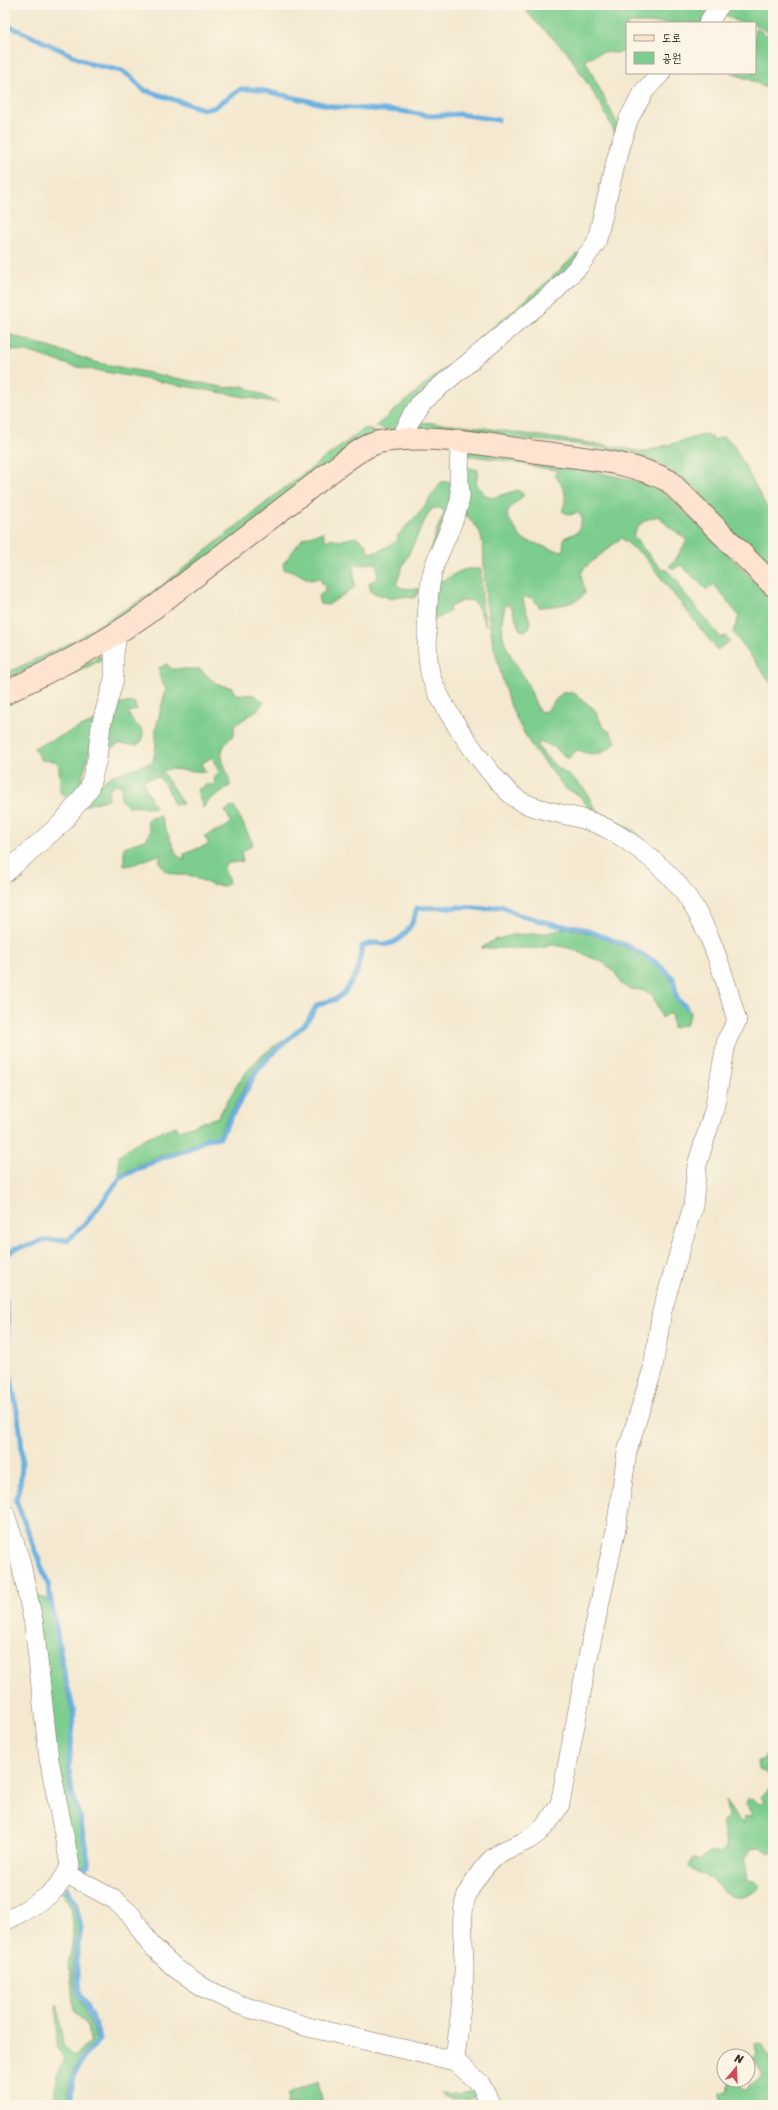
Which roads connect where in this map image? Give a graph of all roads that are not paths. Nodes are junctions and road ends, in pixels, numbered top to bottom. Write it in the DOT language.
graph roads {
  1 [pos="720,5"];
  2 [pos="709,22"];
  3 [pos="660,74"];
  4 [pos="400,439"];
  5 [pos="460,441"];
  6 [pos="773,585"];
  7 [pos="117,635"];
  8 [pos="5,693"];
  9 [pos="5,873"];
  10 [pos="5,1514"];
  11 [pos="67,1874"];
  12 [pos="5,1921"];
  13 [pos="455,2061"];
  14 [pos="491,2105"];
  1 -- 2 [label="street"];
  3 -- 4 [label="street"];
  4 -- 5 [label="main road"];
  4 -- 7 [label="main road"];
  5 -- 6 [label="main road"];
  5 -- 13 [label="street"];
  7 -- 8 [label="main road"];
  7 -- 9 [label="street"];
  10 -- 11 [label="street"];
  11 -- 12 [label="street"];
  11 -- 13 [label="street"];
  13 -- 14 [label="street"];
}
